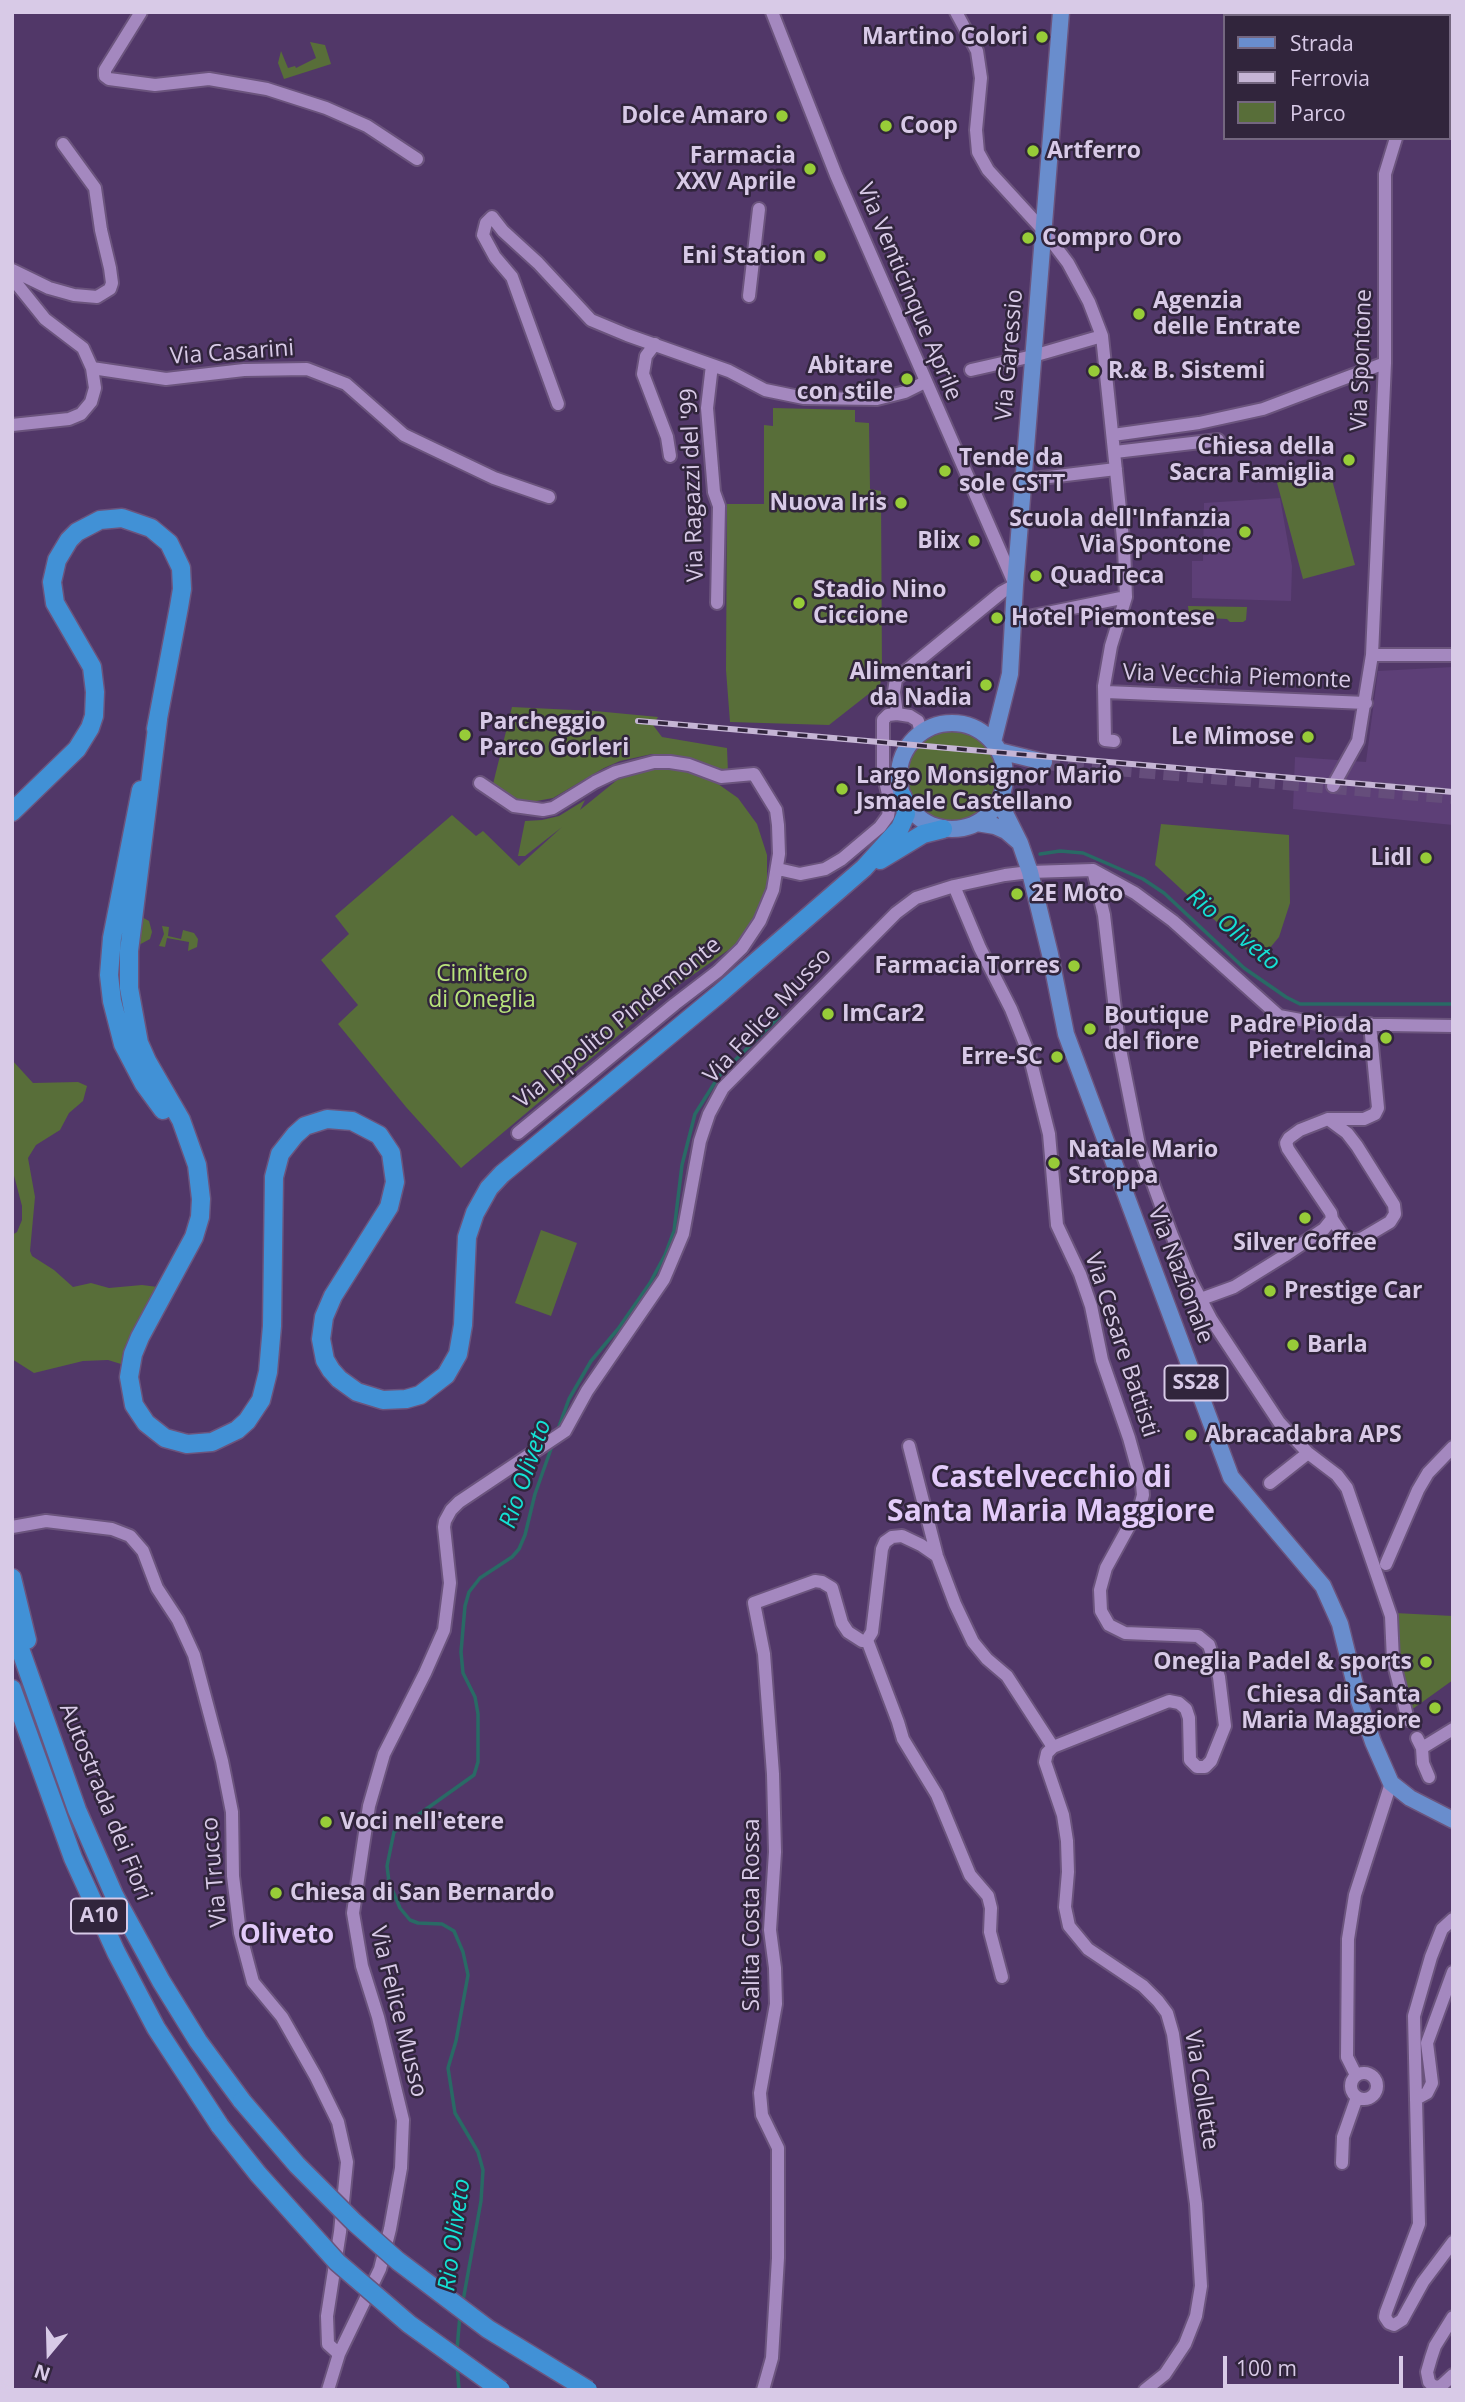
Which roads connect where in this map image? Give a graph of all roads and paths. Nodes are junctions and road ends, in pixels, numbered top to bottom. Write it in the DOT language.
graph roads {
  1 [pos="141,12"];
  2 [pos="772,12"];
  3 [pos="956,12"];
  4 [pos="1060,12"];
  5 [pos="1395,140"];
  6 [pos="64,144"];
  7 [pos="417,159"];
  8 [pos="759,209"];
  9 [pos="1043,230"];
  10 [pos="12,270"];
  11 [pos="12,278"];
  12 [pos="750,296"];
  13 [pos="1102,336"];
  14 [pos="655,344"];
  15 [pos="1033,356"];
  16 [pos="1385,363"];
  17 [pos="712,365"];
  18 [pos="92,368"];
  19 [pos="971,370"];
  20 [pos="925,382"];
  21 [pos="558,404"];
  22 [pos="12,425"];
  23 [pos="1113,435"];
  24 [pos="1217,440"];
  25 [pos="1115,452"];
  26 [pos="670,456"];
  27 [pos="1116,469"];
  28 [pos="1024,480"];
  29 [pos="550,497"];
  30 [pos="1014,585"];
  31 [pos="1126,597"];
  32 [pos="717,603"];
  33 [pos="1013,620"];
  34 [pos="1372,655"];
  35 [pos="1453,655"];
  36 [pos="1106,692"];
  37 [pos="1004,700"];
  38 [pos="1366,703"];
  39 [pos="897,714"];
  40 [pos="966,725"];
  41 [pos="921,733"];
  42 [pos="1114,741"];
  43 [pos="996,747"];
  44 [pos="480,783"];
  45 [pos="1333,786"];
  46 [pos="1003,788"];
  47 [pos="903,797"];
  48 [pos="12,812"];
  49 [pos="977,823"];
  50 [pos="943,829"];
  51 [pos="1020,843"];
  52 [pos="864,868"];
  53 [pos="778,869"];
  54 [pos="1093,870"];
  55 [pos="1030,872"];
  56 [pos="954,886"];
  57 [pos="1370,1024"];
  58 [pos="1453,1026"];
  59 [pos="1328,1119"];
  60 [pos="518,1133"];
  61 [pos="1332,1219"];
  62 [pos="1201,1299"];
  63 [pos="909,1446"];
  64 [pos="1453,1447"];
  65 [pos="1308,1452"];
  66 [pos="1270,1483"];
  67 [pos="12,1527"];
  68 [pos="937,1556"];
  69 [pos="1385,1564"];
  70 [pos="12,1577"];
  71 [pos="12,1626"];
  72 [pos="867,1640"];
  73 [pos="12,1689"];
  74 [pos="34,1692"];
  75 [pos="1408,1720"];
  76 [pos="1453,1729"];
  77 [pos="1053,1747"];
  78 [pos="1429,1777"];
  79 [pos="1391,1783"];
  80 [pos="1450,1816"];
  81 [pos="1453,1919"];
  82 [pos="1453,1972"];
  83 [pos="1002,1977"];
  84 [pos="1356,2076"];
  85 [pos="1357,2097"];
  86 [pos="1416,2099"];
  87 [pos="1342,2164"];
  88 [pos="1453,2242"];
  89 [pos="1453,2317"];
  90 [pos="339,2354"];
  91 [pos="1453,2375"];
  92 [pos="1433,2388"];
  93 [pos="328,2390"];
  94 [pos="501,2390"];
  95 [pos="588,2390"];
  96 [pos="763,2390"];
  97 [pos="1145,2390"];
  1 -- 7 [label="street"];
  2 -- 20 [label="street, Via Venticinque Aprile"];
  3 -- 9 [label="street, Via Vecchia Piemonte"];
  4 -- 9 [label="main road, Via Garessio"];
  5 -- 16 [label="street, Via Spontone"];
  6 -- 10 [label="street"];
  8 -- 12 [label="street"];
  9 -- 13 [label="street, Via Vecchia Piemonte"];
  9 -- 15 [label="main road, Via Garessio"];
  11 -- 18 [label="street"];
  13 -- 15 [label="street"];
  13 -- 23 [label="street, Via Vecchia Piemonte"];
  14 -- 17 [label="street"];
  14 -- 21 [label="street"];
  14 -- 26 [label="street"];
  15 -- 19 [label="street"];
  15 -- 28 [label="main road, Via Garessio"];
  16 -- 23 [label="street"];
  16 -- 34 [label="street, Via Spontone"];
  17 -- 20 [label="street"];
  17 -- 32 [label="street, Via Ragazzi del '99"];
  18 -- 22 [label="street"];
  18 -- 29 [label="street, Via Casarini"];
  20 -- 30 [label="street, Via Venticinque Aprile"];
  23 -- 25 [label="street, Via Vecchia Piemonte"];
  24 -- 25 [label="street"];
  25 -- 27 [label="street, Via Vecchia Piemonte"];
  27 -- 28 [label="street"];
  27 -- 31 [label="street, Via Vecchia Piemonte"];
  28 -- 30 [label="main road, Via Garessio"];
  30 -- 33 [label="main road, Via Garessio"];
  30 -- 39 [label="street"];
  31 -- 33 [label="street"];
  31 -- 36 [label="street, Via Vecchia Piemonte"];
  33 -- 37 [label="main road, Via Garessio"];
  34 -- 35 [label="street"];
  34 -- 38 [label="street, Via Spontone"];
  36 -- 38 [label="street, Via Vecchia Piemonte"];
  36 -- 42 [label="street, Via Vecchia Piemonte"];
  37 -- 40 [label="main road"];
  37 -- 43 [label="main road, Via Garessio"];
  38 -- 45 [label="street, Via Spontone"];
  39 -- 41 [label="street"];
  39 -- 53 [label="street"];
  40 -- 41 [label="main road"];
  40 -- 43 [label="main road"];
  41 -- 47 [label="main road"];
  43 -- 46 [label="main road"];
  43 -- 46 [label="main road"];
  44 -- 53 [label="street, Via Ippolito Pindemonte"];
  46 -- 49 [label="main road"];
  46 -- 51 [label="main road, Via Nazionale / SS28"];
  47 -- 50 [label="main road"];
  47 -- 52 [label="highway"];
  48 -- 52 [label="highway"];
  49 -- 50 [label="main road"];
  49 -- 51 [label="main road"];
  50 -- 52 [label="highway"];
  51 -- 55 [label="main road, Via Nazionale / SS28"];
  53 -- 60 [label="street, Via Ippolito Pindemonte"];
  54 -- 55 [label="street, Via Felice Musso"];
  54 -- 57 [label="street"];
  54 -- 62 [label="street"];
  55 -- 56 [label="street, Via Felice Musso"];
  55 -- 79 [label="main road, Via Nazionale / SS28"];
  56 -- 77 [label="street, Via Cesare Battisti"];
  56 -- 90 [label="street, Via Felice Musso"];
  57 -- 58 [label="street"];
  57 -- 59 [label="street"];
  59 -- 61 [label="street"];
  59 -- 61 [label="street"];
  61 -- 62 [label="street"];
  62 -- 65 [label="street"];
  63 -- 68 [label="street"];
  64 -- 69 [label="street"];
  65 -- 66 [label="street"];
  65 -- 75 [label="street"];
  67 -- 90 [label="street, Via Trucco"];
  68 -- 72 [label="street"];
  68 -- 77 [label="street"];
  70 -- 74 [label="highway"];
  71 -- 74 [label="highway, Autostrada dei Fiori / A10"];
  72 -- 83 [label="street"];
  72 -- 96 [label="street, Salita Costa Rossa"];
  73 -- 94 [label="highway, Autostrada dei Fiori / A10, bridge"];
  74 -- 95 [label="highway, Autostrada dei Fiori / A10, bridge"];
  76 -- 78 [label="street"];
  77 -- 97 [label="street, Via Collette"];
  79 -- 80 [label="main road"];
  79 -- 84 [label="street"];
  81 -- 86 [label="street"];
  82 -- 86 [label="street"];
  84 -- 85 [label="street"];
  84 -- 85 [label="street"];
  85 -- 87 [label="street"];
  86 -- 88 [label="street"];
  89 -- 92 [label="street"];
  90 -- 93 [label="street, Via Felice Musso"];
  91 -- 92 [label="street"];
}
